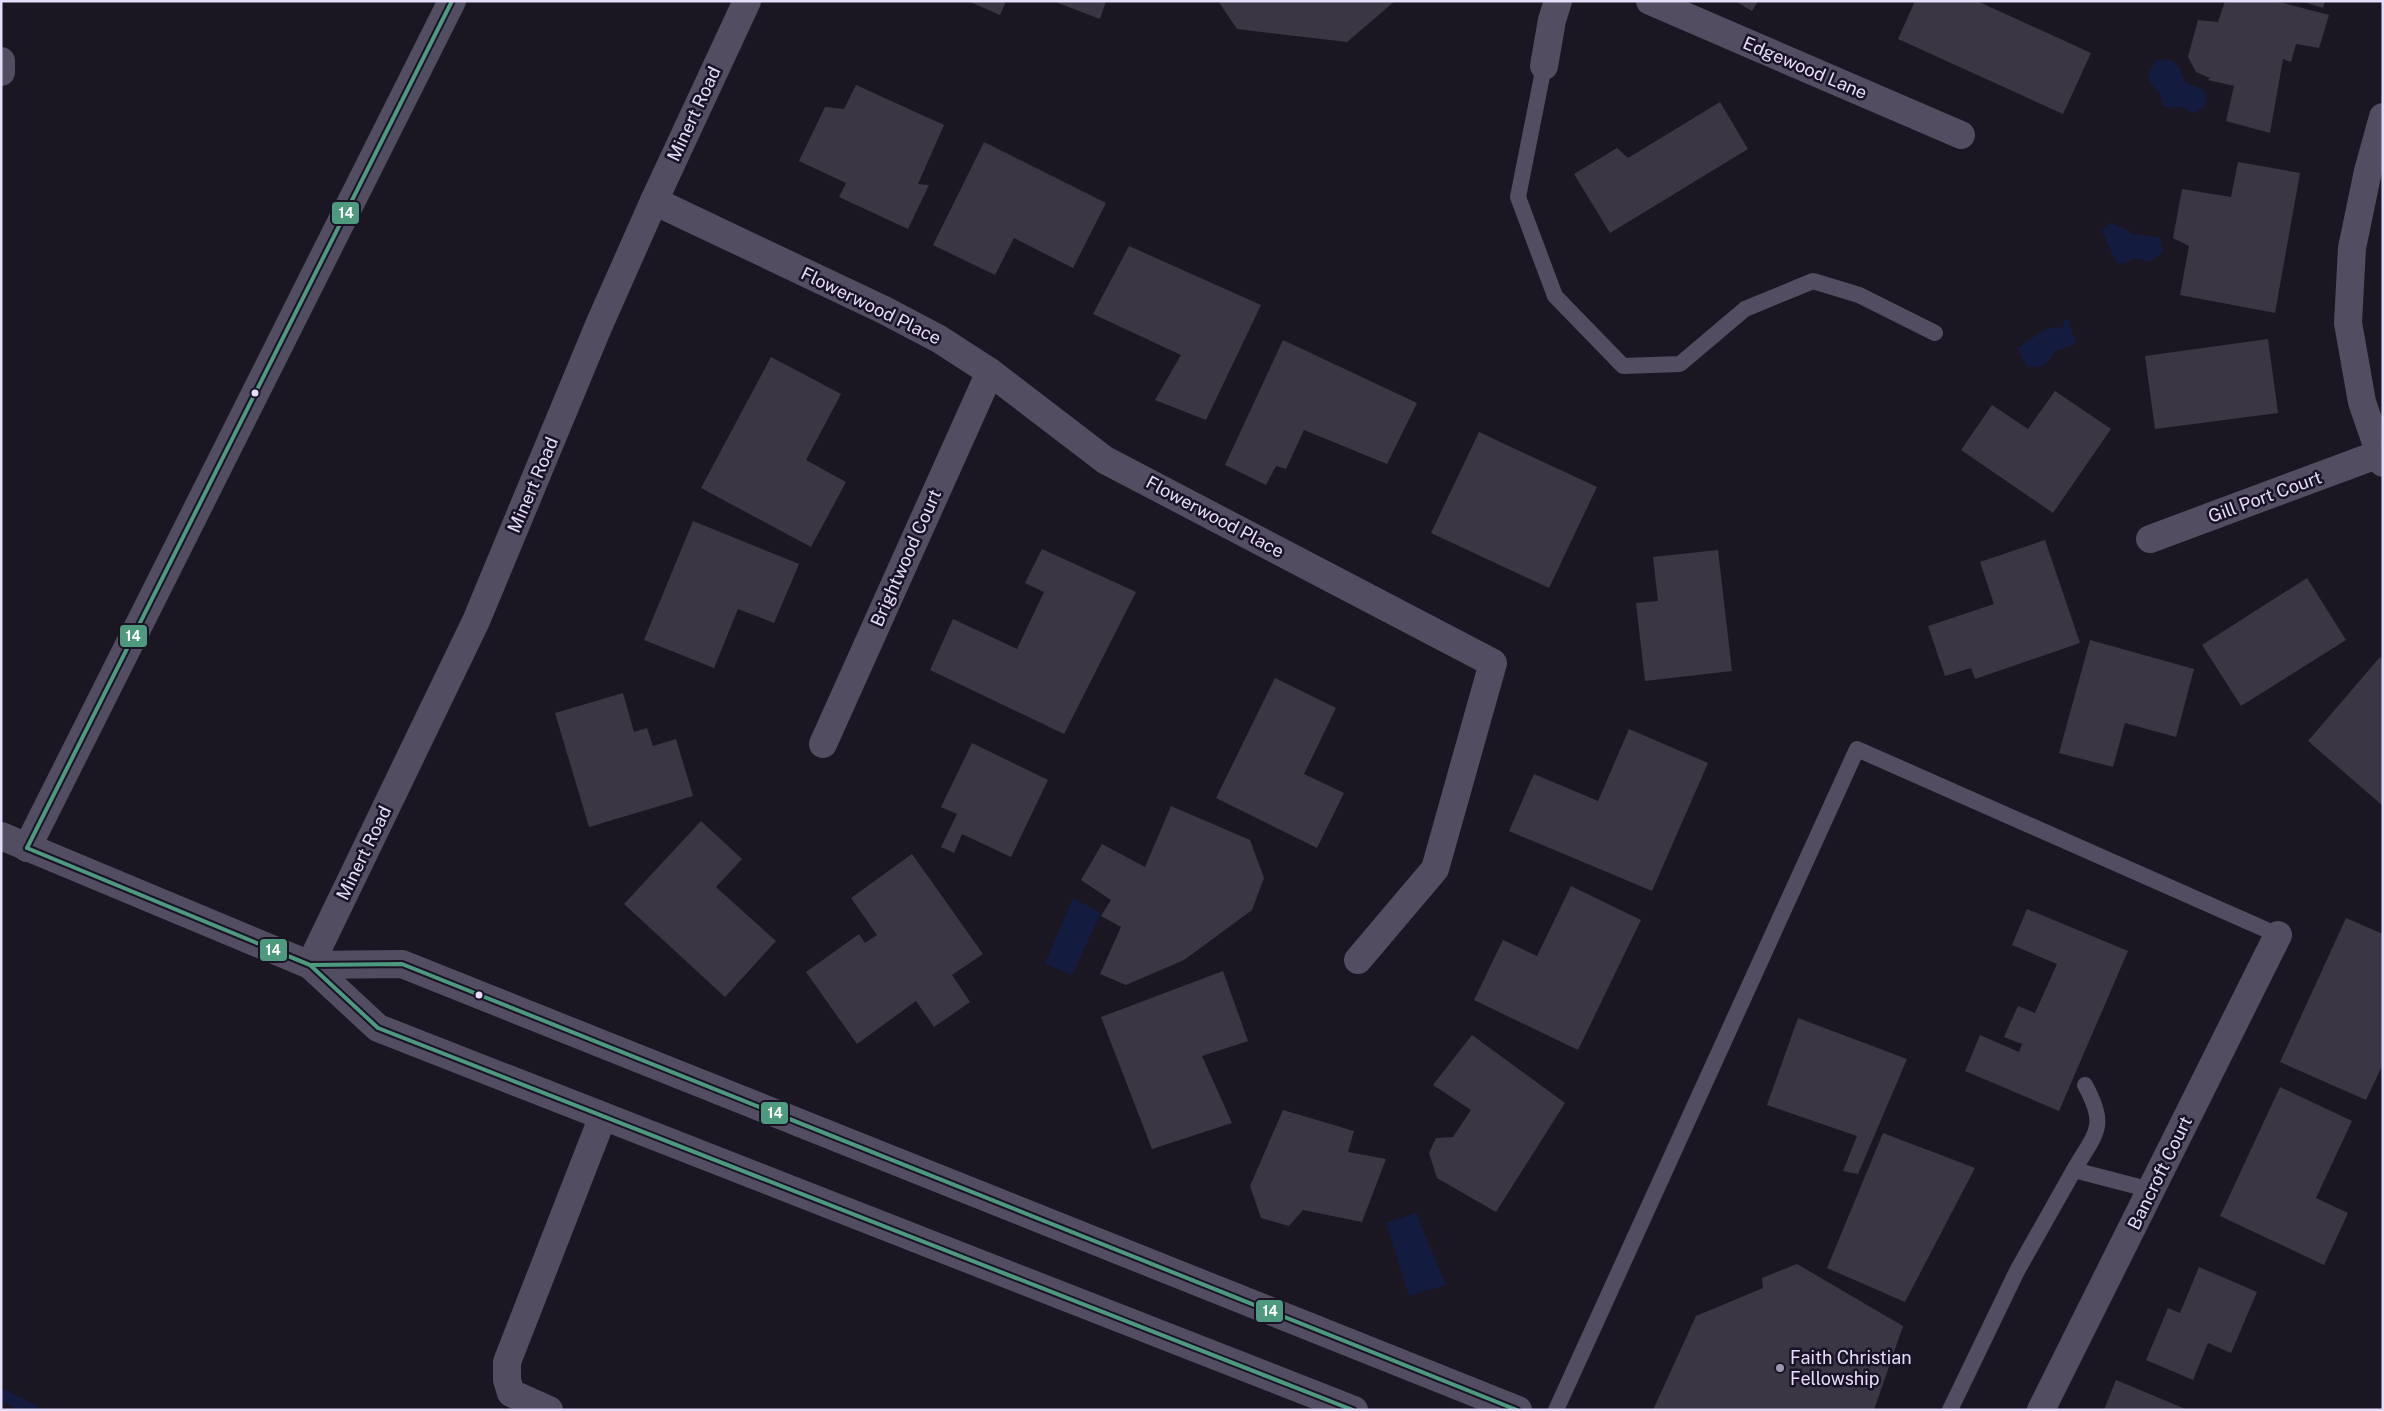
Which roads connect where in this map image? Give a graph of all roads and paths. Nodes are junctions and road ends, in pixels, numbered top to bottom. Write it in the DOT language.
graph roads {
  1 [pos="452,1"];
  2 [pos="747,1"];
  3 [pos="1558,1"];
  4 [pos="1650,1"];
  5 [pos="1,61"];
  6 [pos="1544,66"];
  7 [pos="1,72"];
  8 [pos="2383,117"];
  9 [pos="1961,135"];
  10 [pos="654,201"];
  11 [pos="1935,332"];
  12 [pos="990,372"];
  13 [pos="2381,459"];
  14 [pos="2150,540"];
  15 [pos="822,744"];
  16 [pos="1,836"];
  17 [pos="27,848"];
  18 [pos="2278,935"];
  19 [pos="1358,960"];
  20 [pos="310,965"];
  21 [pos="2085,1085"];
  22 [pos="603,1116"];
  23 [pos="2074,1170"];
  24 [pos="2152,1190"];
  25 [pos="549,1410"];
  26 [pos="1354,1410"];
  27 [pos="1518,1410"];
  28 [pos="1556,1410"];
  29 [pos="1950,1410"];
  30 [pos="2041,1410"];
  1 -- 17 [label="street"];
  2 -- 10 [label="street, Minert Road"];
  3 -- 6 [label="street"];
  4 -- 9 [label="street, Edgewood Lane"];
  5 -- 7 [label="street"];
  6 -- 11 [label="lane"];
  8 -- 13 [label="street"];
  10 -- 12 [label="street, Flowerwood Place"];
  10 -- 20 [label="street, Minert Road"];
  12 -- 15 [label="street, Brightwood Court"];
  12 -- 19 [label="street, Flowerwood Place"];
  13 -- 14 [label="street, Gill Port Court"];
  16 -- 17 [label="street"];
  17 -- 20 [label="street"];
  18 -- 24 [label="street, Bancroft Court"];
  18 -- 28 [label="lane"];
  20 -- 22 [label="street"];
  20 -- 27 [label="street"];
  21 -- 23 [label="lane"];
  22 -- 25 [label="street"];
  22 -- 26 [label="street"];
  23 -- 24 [label="lane"];
  23 -- 29 [label="lane"];
  24 -- 30 [label="street, Bancroft Court"];
}
